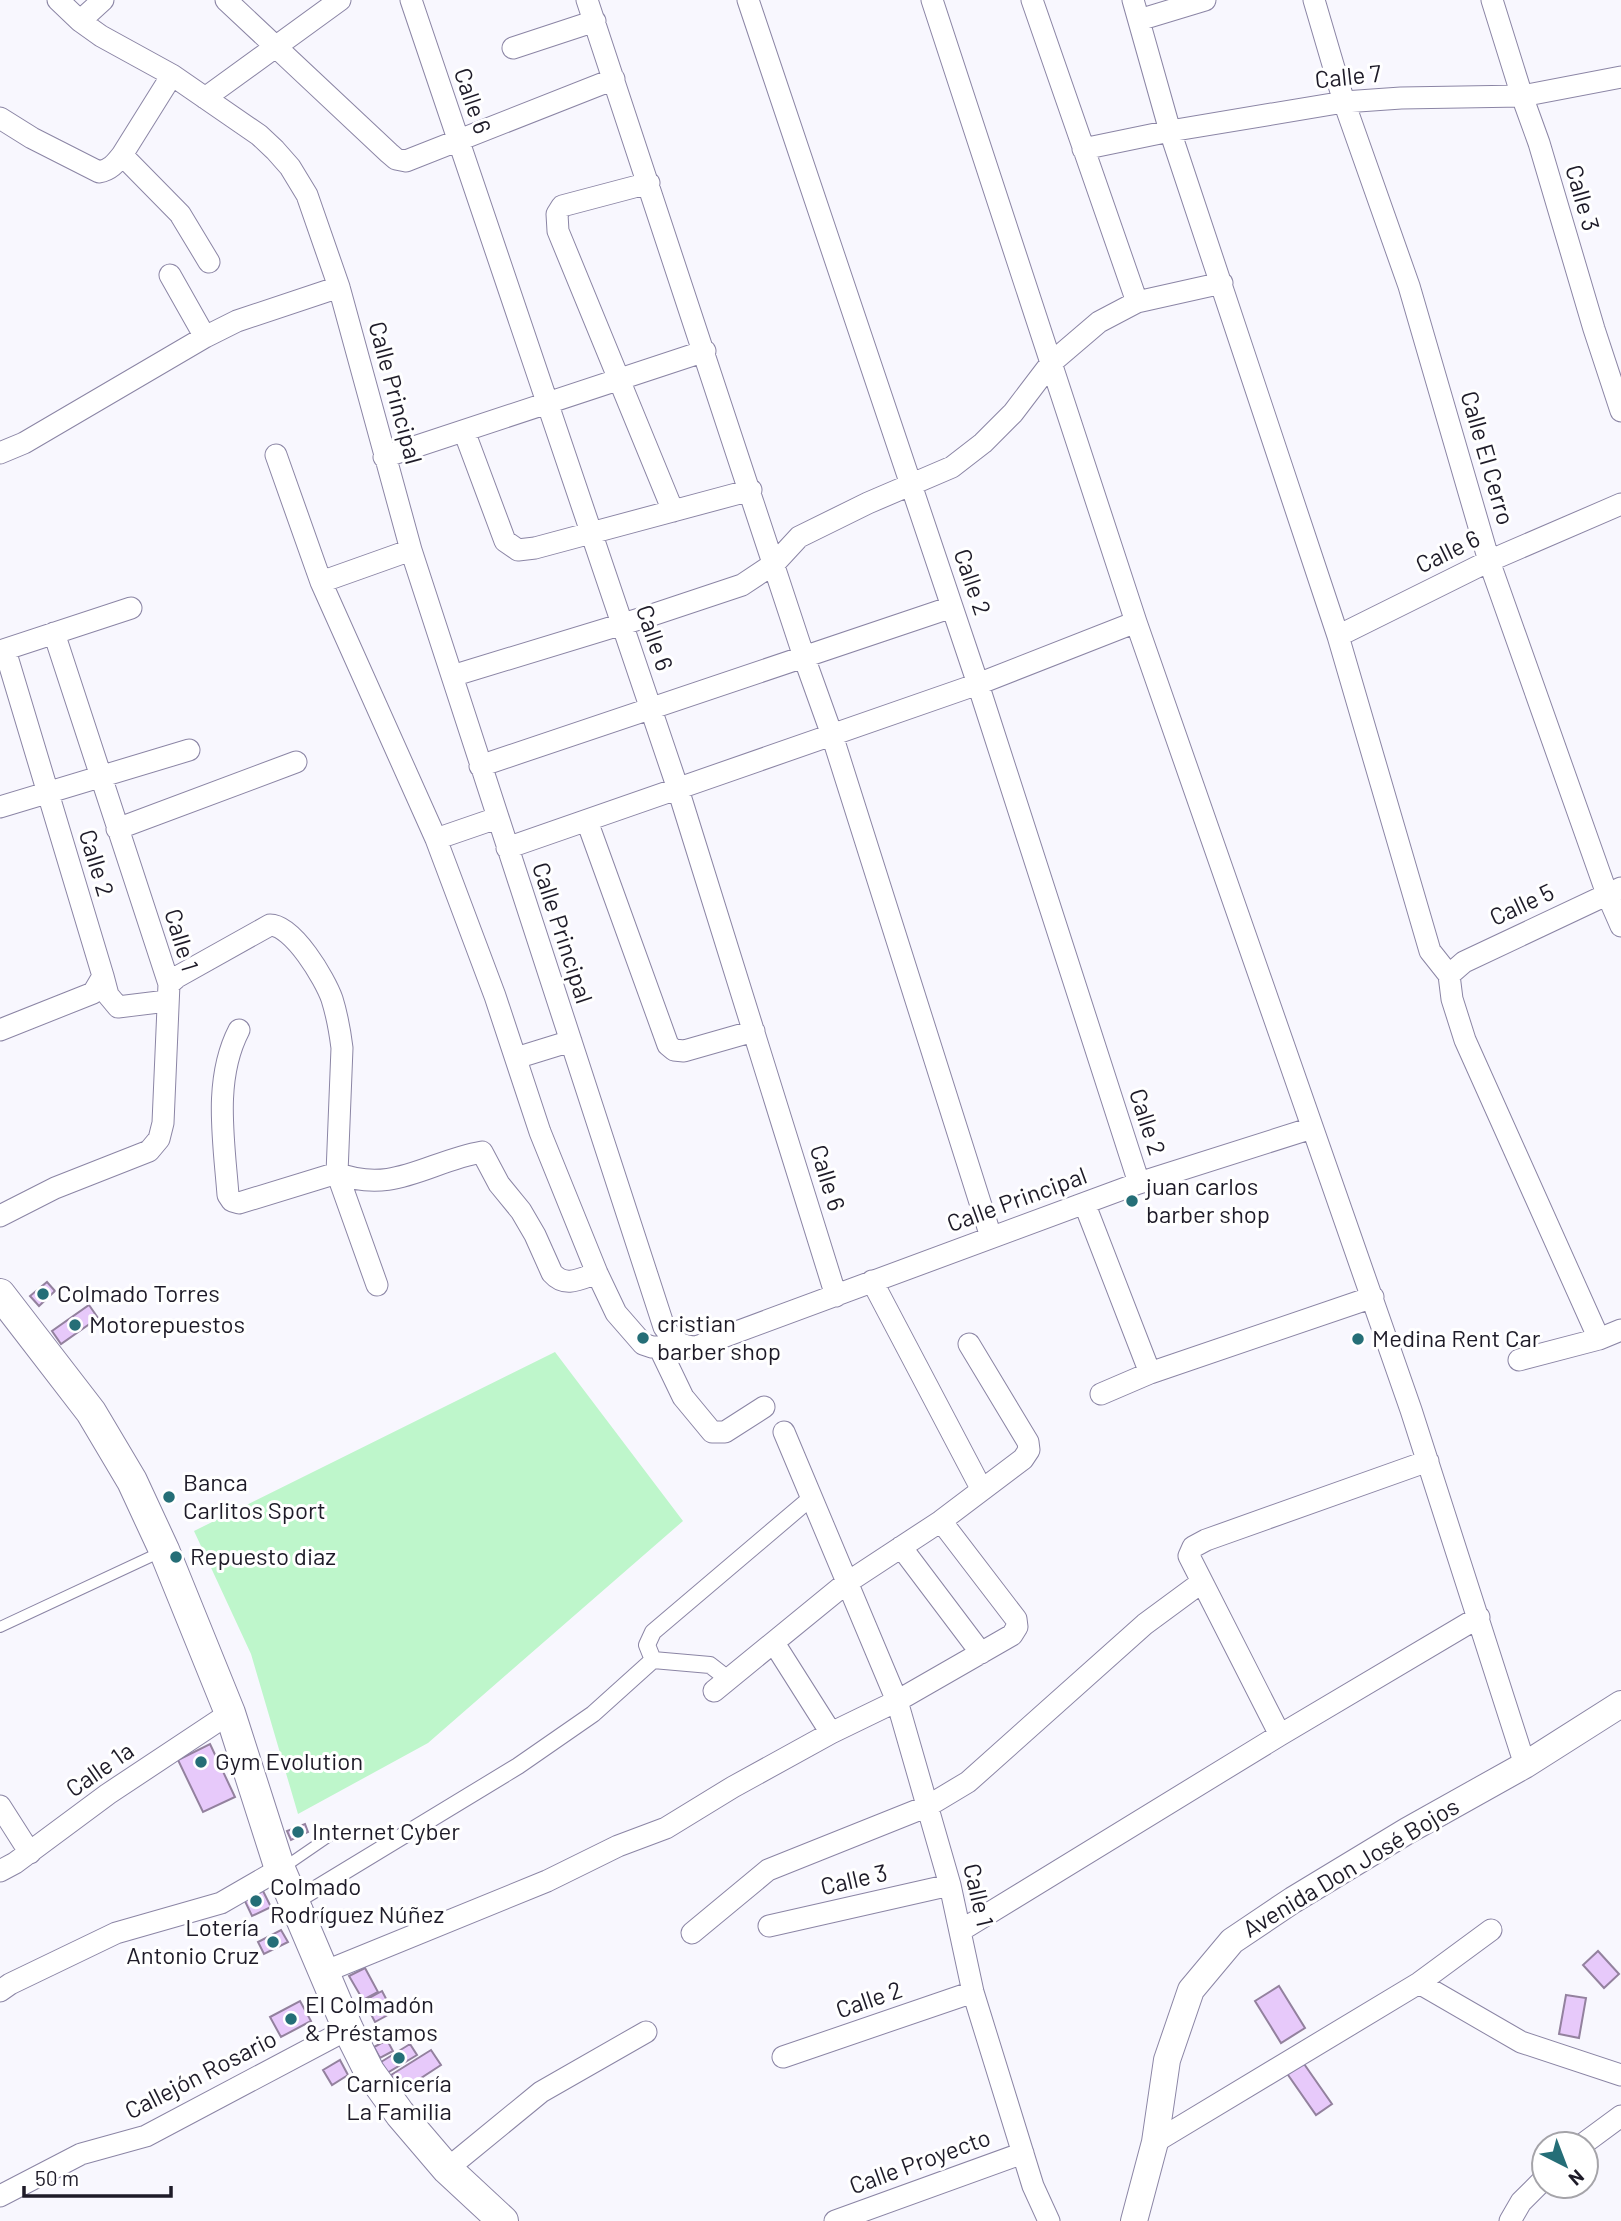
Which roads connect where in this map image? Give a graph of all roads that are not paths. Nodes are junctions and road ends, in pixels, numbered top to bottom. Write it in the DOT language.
graph roads {
  1 [pos="58,0"];
  2 [pos="103,0"];
  3 [pos="226,0"];
  4 [pos="411,0"];
  5 [pos="587,0"];
  6 [pos="748,0"];
  7 [pos="932,0"];
  8 [pos="1032,0"];
  9 [pos="1205,0"];
  10 [pos="1314,0"];
  11 [pos="1492,0"];
  12 [pos="328,3"];
  13 [pos="1136,10"];
  14 [pos="80,20"];
  15 [pos="595,21"];
  16 [pos="275,46"];
  17 [pos="513,48"];
  18 [pos="172,75"];
  19 [pos="1621,77"];
  20 [pos="614,79"];
  21 [pos="1522,96"];
  22 [pos="205,98"];
  23 [pos="1344,102"];
  24 [pos="0,118"];
  25 [pos="1170,131"];
  26 [pos="458,139"];
  27 [pos="1083,149"];
  28 [pos="122,155"];
  29 [pos="649,183"];
  30 [pos="209,262"];
  31 [pos="170,275"];
  32 [pos="1222,283"];
  33 [pos="339,287"];
  34 [pos="1138,302"];
  35 [pos="205,337"];
  36 [pos="705,351"];
  37 [pos="1051,363"];
  38 [pos="621,379"];
  39 [pos="547,404"];
  40 [pos="1621,411"];
  41 [pos="464,431"];
  42 [pos="0,453"];
  43 [pos="276,455"];
  44 [pos="384,457"];
  45 [pos="911,484"];
  46 [pos="751,490"];
  47 [pos="1621,504"];
  48 [pos="673,511"];
  49 [pos="591,533"];
  50 [pos="411,550"];
  51 [pos="1489,561"];
  52 [pos="775,563"];
  53 [pos="321,582"];
  54 [pos="952,607"];
  55 [pos="131,608"];
  56 [pos="1136,622"];
  57 [pos="622,625"];
  58 [pos="54,633"];
  59 [pos="1338,636"];
  60 [pos="3,651"];
  61 [pos="804,657"];
  62 [pos="452,677"];
  63 [pos="978,684"];
  64 [pos="10,705"];
  65 [pos="651,708"];
  66 [pos="832,735"];
  67 [pos="189,750"];
  68 [pos="296,762"];
  69 [pos="480,765"];
  70 [pos="100,777"];
  71 [pos="678,789"];
  72 [pos="48,793"];
  73 [pos="0,807"];
  74 [pos="497,818"];
  75 [pos="587,821"];
  76 [pos="117,829"];
  77 [pos="436,839"];
  78 [pos="507,848"];
  79 [pos="1614,891"];
  80 [pos="1621,926"];
  81 [pos="1449,975"];
  82 [pos="103,976"];
  83 [pos="168,992"];
  84 [pos="0,1030"];
  85 [pos="239,1030"];
  86 [pos="754,1031"];
  87 [pos="571,1041"];
  88 [pos="516,1058"];
  89 [pos="1312,1128"];
  90 [pos="337,1173"];
  91 [pos="1139,1183"];
  92 [pos="1085,1205"];
  93 [pos="0,1216"];
  94 [pos="991,1237"];
  95 [pos="597,1273"];
  96 [pos="872,1281"];
  97 [pos="377,1285"];
  98 [pos="0,1294"];
  99 [pos="836,1296"];
  100 [pos="1373,1297"];
  101 [pos="1621,1331"];
  102 [pos="1599,1339"];
  103 [pos="667,1344"];
  104 [pos="969,1344"];
  105 [pos="1519,1360"];
  106 [pos="1150,1373"];
  107 [pos="1101,1394"];
  108 [pos="764,1407"];
  109 [pos="783,1433"];
  110 [pos="1428,1461"];
  111 [pos="982,1490"];
  112 [pos="811,1497"];
  113 [pos="941,1521"];
  114 [pos="901,1548"];
  115 [pos="164,1550"];
  116 [pos="1202,1583"];
  117 [pos="845,1584"];
  118 [pos="1479,1617"];
  119 [pos="0,1627"];
  120 [pos="774,1643"];
  121 [pos="981,1653"];
  122 [pos="653,1660"];
  123 [pos="721,1685"];
  124 [pos="897,1701"];
  125 [pos="1621,1704"];
  126 [pos="230,1713"];
  127 [pos="831,1733"];
  128 [pos="1280,1735"];
  129 [pos="1525,1765"];
  130 [pos="928,1805"];
  131 [pos="0,1806"];
  132 [pos="331,1835"];
  133 [pos="30,1853"];
  134 [pos="280,1869"];
  135 [pos="0,1871"];
  136 [pos="950,1885"];
  137 [pos="294,1902"];
  138 [pos="769,1926"];
  139 [pos="1491,1930"];
  140 [pos="960,1931"];
  141 [pos="692,1933"];
  142 [pos="324,1972"];
  143 [pos="1419,1983"];
  144 [pos="0,1991"];
  145 [pos="973,1992"];
  146 [pos="348,2029"];
  147 [pos="646,2032"];
  148 [pos="783,2057"];
  149 [pos="1621,2075"];
  150 [pos="1621,2116"];
  151 [pos="1600,2131"];
  152 [pos="1155,2142"];
  153 [pos="1023,2153"];
  154 [pos="447,2169"];
  155 [pos="1530,2193"];
  156 [pos="0,2196"];
  157 [pos="503,2221"];
  158 [pos="835,2221"];
  159 [pos="1049,2221"];
  160 [pos="1134,2221"];
  161 [pos="1510,2221"];
  1 -- 14 [label="street, Calle Principal"];
  2 -- 14 [label="street"];
  3 -- 16 [label="street"];
  4 -- 26 [label="street, Calle 6"];
  5 -- 15 [label="street"];
  6 -- 45 [label="street, Calle 2"];
  7 -- 37 [label="street"];
  8 -- 27 [label="street"];
  9 -- 13 [label="street"];
  10 -- 23 [label="street, Calle El Cerro"];
  11 -- 21 [label="street, Calle 3"];
  12 -- 16 [label="street"];
  13 -- 25 [label="street"];
  14 -- 18 [label="street, Calle Principal"];
  15 -- 17 [label="street"];
  15 -- 20 [label="street"];
  16 -- 22 [label="street"];
  16 -- 26 [label="street"];
  18 -- 22 [label="street, Calle Principal"];
  18 -- 28 [label="street"];
  19 -- 21 [label="street, Calle 7"];
  20 -- 26 [label="street"];
  20 -- 29 [label="street"];
  21 -- 23 [label="street, Calle 7"];
  21 -- 40 [label="street, Calle 3"];
  22 -- 33 [label="street, Calle Principal"];
  23 -- 25 [label="street, Calle 7"];
  23 -- 51 [label="street, Calle El Cerro"];
  24 -- 28 [label="street"];
  25 -- 27 [label="street, Calle 7"];
  25 -- 32 [label="street"];
  26 -- 39 [label="street, Calle 6"];
  27 -- 34 [label="street"];
  28 -- 30 [label="street"];
  29 -- 36 [label="street"];
  29 -- 38 [label="street"];
  31 -- 35 [label="street"];
  32 -- 34 [label="street"];
  32 -- 59 [label="street"];
  33 -- 35 [label="street"];
  33 -- 44 [label="street, Calle Principal"];
  34 -- 37 [label="street"];
  35 -- 42 [label="street"];
  36 -- 38 [label="street"];
  36 -- 46 [label="street"];
  37 -- 45 [label="street"];
  37 -- 56 [label="street"];
  38 -- 39 [label="street"];
  38 -- 48 [label="street"];
  39 -- 41 [label="street"];
  39 -- 49 [label="street, Calle 6"];
  41 -- 44 [label="street"];
  41 -- 49 [label="street"];
  43 -- 53 [label="street"];
  44 -- 50 [label="street, Calle Principal"];
  45 -- 52 [label="street"];
  45 -- 54 [label="street, Calle 2"];
  46 -- 48 [label="street"];
  46 -- 52 [label="street"];
  47 -- 51 [label="street, Calle 6"];
  48 -- 49 [label="street"];
  49 -- 57 [label="street, Calle 6"];
  50 -- 53 [label="street"];
  50 -- 62 [label="street, Calle Principal"];
  51 -- 59 [label="street, Calle 6"];
  51 -- 79 [label="street, Calle El Cerro"];
  52 -- 57 [label="street"];
  52 -- 61 [label="street"];
  53 -- 77 [label="street"];
  54 -- 61 [label="street"];
  54 -- 63 [label="street, Calle 2"];
  55 -- 58 [label="street"];
  56 -- 63 [label="street"];
  56 -- 89 [label="street"];
  57 -- 62 [label="street"];
  57 -- 65 [label="street, Calle 6"];
  58 -- 60 [label="street"];
  58 -- 70 [label="street, Calle 1"];
  59 -- 81 [label="street"];
  60 -- 64 [label="street, Calle 2"];
  61 -- 65 [label="street"];
  61 -- 66 [label="street"];
  62 -- 69 [label="street, Calle Principal"];
  63 -- 66 [label="street"];
  63 -- 91 [label="street, Calle 2"];
  64 -- 72 [label="street, Calle 2"];
  65 -- 69 [label="street"];
  65 -- 71 [label="street, Calle 6"];
  66 -- 71 [label="street"];
  66 -- 94 [label="street"];
  67 -- 70 [label="street"];
  68 -- 76 [label="street"];
  69 -- 74 [label="street, Calle Principal"];
  70 -- 72 [label="street"];
  70 -- 76 [label="street, Calle 1"];
  71 -- 75 [label="street"];
  71 -- 86 [label="street, Calle 6"];
  72 -- 73 [label="street"];
  72 -- 82 [label="street, Calle 2"];
  74 -- 77 [label="street"];
  74 -- 78 [label="street, Calle Principal"];
  75 -- 78 [label="street"];
  75 -- 86 [label="street"];
  76 -- 83 [label="street, Calle 1"];
  77 -- 88 [label="street"];
  78 -- 87 [label="street, Calle Principal"];
  79 -- 80 [label="street, Calle El Cerro"];
  79 -- 81 [label="street, Calle 5"];
  81 -- 102 [label="street"];
  82 -- 83 [label="street, Calle 2"];
  82 -- 84 [label="street"];
  83 -- 90 [label="street"];
  83 -- 93 [label="street, Calle 1"];
  85 -- 90 [label="street"];
  86 -- 99 [label="street, Calle 6"];
  87 -- 88 [label="street"];
  87 -- 103 [label="street, Calle Principal"];
  88 -- 95 [label="street"];
  89 -- 91 [label="street, Calle Principal"];
  89 -- 100 [label="street"];
  90 -- 95 [label="street"];
  90 -- 97 [label="street"];
  91 -- 92 [label="street, Calle Principal"];
  92 -- 94 [label="street, Calle Principal"];
  92 -- 106 [label="street"];
  94 -- 96 [label="street, Calle Principal"];
  95 -- 103 [label="street"];
  96 -- 99 [label="street, Calle Principal"];
  96 -- 111 [label="street"];
  98 -- 115 [label="main road"];
  99 -- 103 [label="street, Calle Principal"];
  100 -- 106 [label="street"];
  100 -- 110 [label="street"];
  101 -- 102 [label="street"];
  102 -- 105 [label="street"];
  103 -- 108 [label="street"];
  104 -- 111 [label="street"];
  106 -- 107 [label="street"];
  109 -- 112 [label="street, Calle 1"];
  110 -- 116 [label="street"];
  110 -- 118 [label="street"];
  111 -- 113 [label="street"];
  112 -- 117 [label="street, Calle 1"];
  112 -- 122 [label="street"];
  113 -- 114 [label="street"];
  113 -- 121 [label="street"];
  114 -- 117 [label="street"];
  114 -- 121 [label="street"];
  115 -- 119 [label="lane"];
  115 -- 126 [label="main road"];
  116 -- 128 [label="street"];
  116 -- 130 [label="street"];
  117 -- 120 [label="street"];
  117 -- 124 [label="street, Calle 1"];
  118 -- 128 [label="street"];
  118 -- 129 [label="street"];
  120 -- 123 [label="street"];
  120 -- 127 [label="street"];
  121 -- 124 [label="street"];
  122 -- 123 [label="street"];
  122 -- 137 [label="street"];
  124 -- 127 [label="street"];
  124 -- 130 [label="street, Calle 1"];
  125 -- 129 [label="street, Avenida Don José Bojos"];
  126 -- 133 [label="street, Calle 1a"];
  126 -- 134 [label="main road"];
  127 -- 142 [label="street"];
  128 -- 140 [label="street"];
  129 -- 152 [label="street, Avenida Don José Bojos"];
  130 -- 136 [label="street, Calle 1"];
  130 -- 141 [label="street"];
  131 -- 133 [label="street"];
  132 -- 134 [label="lane"];
  133 -- 135 [label="street, Calle 1a"];
  134 -- 137 [label="main road"];
  134 -- 144 [label="street"];
  136 -- 138 [label="street, Calle 3"];
  136 -- 140 [label="street, Calle 1"];
  137 -- 142 [label="main road"];
  139 -- 143 [label="street"];
  140 -- 145 [label="street, Calle 1"];
  142 -- 146 [label="main road"];
  143 -- 149 [label="street"];
  143 -- 152 [label="street"];
  145 -- 148 [label="street, Calle 2"];
  145 -- 153 [label="street, Calle 1"];
  146 -- 154 [label="main road"];
  146 -- 156 [label="street, Callejón Rosario"];
  147 -- 154 [label="street"];
  150 -- 151 [label="street"];
  152 -- 160 [label="street, Avenida Don José Bojos"];
  153 -- 158 [label="street, Calle Proyecto"];
  153 -- 159 [label="street, Calle 1"];
  154 -- 157 [label="main road"];
  155 -- 161 [label="street"];
}
